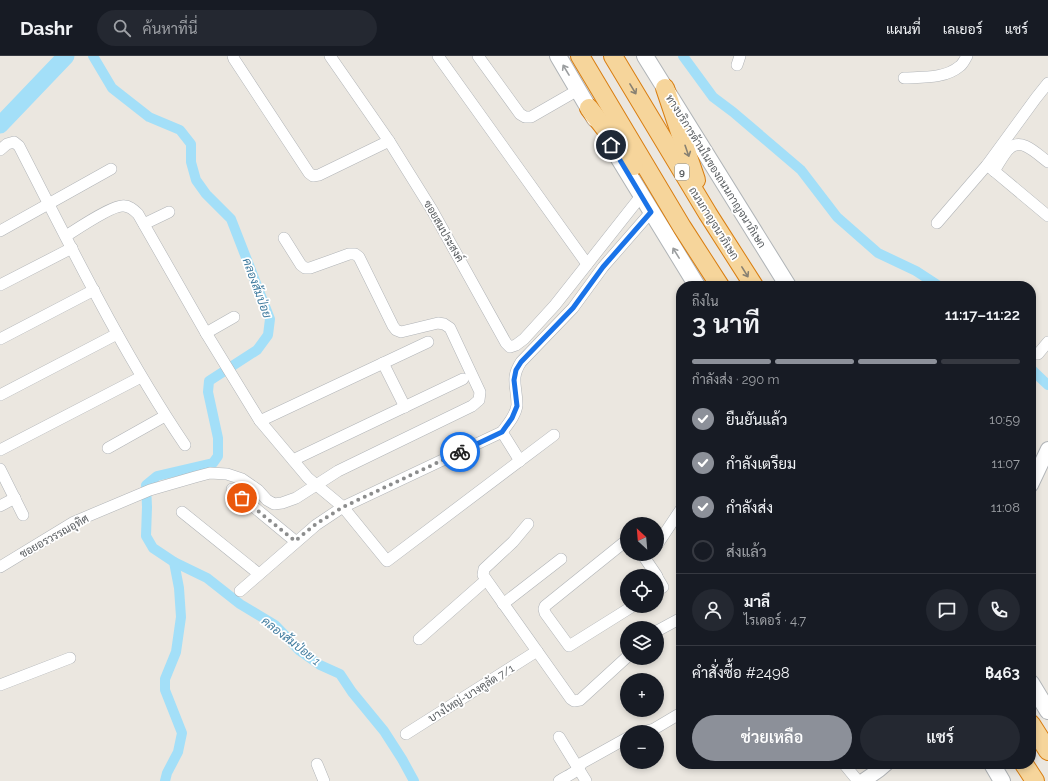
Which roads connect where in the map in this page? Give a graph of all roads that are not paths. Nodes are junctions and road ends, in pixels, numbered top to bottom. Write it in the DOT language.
graph roads {
  1 [pos="233,56"];
  2 [pos="330,56"];
  3 [pos="438,56"];
  4 [pos="478,56"];
  5 [pos="558,56"];
  6 [pos="580,56"];
  7 [pos="613,56"];
  8 [pos="645,56"];
  9 [pos="967,56"];
  10 [pos="904,78"];
  11 [pos="1048,83"];
  12 [pos="665,88"];
  13 [pos="578,90"];
  14 [pos="589,108"];
  15 [pos="389,141"];
  16 [pos="0,150"];
  17 [pos="1048,162"];
  18 [pos="991,168"];
  19 [pos="111,169"];
  20 [pos="641,196"];
  21 [pos="49,204"];
  22 [pos="169,212"];
  23 [pos="651,212"];
  24 [pos="708,214"];
  25 [pos="1048,216"];
  26 [pos="938,223"];
  27 [pos="144,224"];
  28 [pos="682,227"];
  29 [pos="0,231"];
  30 [pos="66,236"];
  31 [pos="284,238"];
  32 [pos="72,248"];
  33 [pos="587,264"];
  34 [pos="694,281"];
  35 [pos="717,281"];
  36 [pos="751,281"];
  37 [pos="785,281"];
  38 [pos="0,285"];
  39 [pos="94,290"];
  40 [pos="234,317"];
  41 [pos="206,333"];
  42 [pos="117,334"];
  43 [pos="0,339"];
  44 [pos="428,342"];
  45 [pos="1048,342"];
  46 [pos="1038,354"];
  47 [pos="383,363"];
  48 [pos="141,377"];
  49 [pos="463,379"];
  50 [pos="0,395"];
  51 [pos="405,407"];
  52 [pos="165,416"];
  53 [pos="260,421"];
  54 [pos="502,432"];
  55 [pos="554,435"];
  56 [pos="185,445"];
  57 [pos="108,448"];
  58 [pos="1048,449"];
  59 [pos="0,450"];
  60 [pos="293,460"];
  61 [pos="520,461"];
  62 [pos="0,469"];
  63 [pos="1036,474"];
  64 [pos="315,485"];
  65 [pos="232,489"];
  66 [pos="15,498"];
  67 [pos="0,506"];
  68 [pos="343,507"];
  69 [pos="182,512"];
  70 [pos="23,515"];
  71 [pos="676,516"];
  72 [pos="528,524"];
  73 [pos="664,534"];
  74 [pos="295,541"];
  75 [pos="620,546"];
  76 [pos="561,559"];
  77 [pos="0,567"];
  78 [pos="259,574"];
  79 [pos="486,580"];
  80 [pos="240,591"];
  81 [pos="503,604"];
  82 [pos="622,613"];
  83 [pos="676,621"];
  84 [pos="664,627"];
  85 [pos="419,639"];
  86 [pos="537,651"];
  87 [pos="70,658"];
  88 [pos="620,663"];
  89 [pos="0,685"];
  90 [pos="1036,691"];
  91 [pos="1048,711"];
  92 [pos="676,716"];
  93 [pos="661,725"];
  94 [pos="1036,732"];
  95 [pos="406,734"];
  96 [pos="558,737"];
  97 [pos="620,742"];
  98 [pos="1048,751"];
  99 [pos="317,764"];
  100 [pos="579,769"];
  101 [pos="848,769"];
  102 [pos="880,769"];
  103 [pos="995,769"];
  104 [pos="1027,769"];
  105 [pos="324,781"];
  106 [pos="559,781"];
  107 [pos="586,781"];
  108 [pos="858,781"];
  109 [pos="863,781"];
  110 [pos="1002,781"];
  111 [pos="1035,781"];
  1 -- 15 [label="street"];
  2 -- 15 [label="street"];
  3 -- 33 [label="street"];
  4 -- 13 [label="street"];
  13 -- 5 [label="main road, one-way"];
  6 -- 28 [label="highway"];
  7 -- 24 [label="highway, ถนนกาญจนาภิเษก / 9, one-way"];
  8 -- 12 [label="main road, ทางบริการด้านในของถนนกาญจนาภิเษก"];
  9 -- 10 [label="street"];
  11 -- 18 [label="street"];
  12 -- 24 [label="highway, one-way"];
  12 -- 37 [label="main road, ทางบริการด้านในของถนนกาญจนาภิเษก"];
  13 -- 14 [label="main road"];
  14 -- 20 [label="main road"];
  14 -- 28 [label="highway"];
  15 -- 33 [label="street, ซอยสมประสงค์"];
  16 -- 21 [label="street"];
  17 -- 18 [label="street"];
  18 -- 25 [label="street"];
  18 -- 26 [label="street"];
  19 -- 21 [label="street"];
  20 -- 23 [label="main road"];
  20 -- 33 [label="street, ซอยสมประสงค์"];
  21 -- 29 [label="street"];
  21 -- 30 [label="street"];
  22 -- 27 [label="street"];
  34 -- 23 [label="main road, one-way"];
  23 -- 54 [label="street"];
  24 -- 36 [label="highway, ถนนกาญจนาภิเษก / 9, one-way"];
  27 -- 30 [label="street"];
  27 -- 41 [label="street"];
  28 -- 35 [label="highway"];
  30 -- 32 [label="street"];
  31 -- 64 [label="street"];
  32 -- 38 [label="street"];
  32 -- 39 [label="street"];
  39 -- 42 [label="street"];
  39 -- 43 [label="street"];
  40 -- 41 [label="street"];
  41 -- 53 [label="street"];
  42 -- 48 [label="street"];
  42 -- 50 [label="street"];
  44 -- 47 [label="street"];
  45 -- 46 [label="street"];
  47 -- 51 [label="street"];
  47 -- 53 [label="street"];
  48 -- 52 [label="street"];
  48 -- 59 [label="street"];
  49 -- 51 [label="street"];
  51 -- 60 [label="street"];
  52 -- 56 [label="street"];
  52 -- 57 [label="street"];
  53 -- 60 [label="street"];
  54 -- 61 [label="street"];
  54 -- 68 [label="street"];
  55 -- 61 [label="street"];
  58 -- 63 [label="street"];
  60 -- 64 [label="street"];
  61 -- 68 [label="street"];
  62 -- 66 [label="street"];
  64 -- 68 [label="street"];
  64 -- 77 [label="street, ซอยอรวรรณอุทิศ"];
  65 -- 74 [label="street"];
  66 -- 67 [label="street"];
  66 -- 70 [label="street"];
  68 -- 74 [label="street"];
  69 -- 78 [label="street"];
  71 -- 73 [label="street"];
  72 -- 79 [label="street"];
  74 -- 78 [label="street"];
  75 -- 82 [label="street"];
  76 -- 81 [label="street"];
  78 -- 80 [label="street"];
  79 -- 81 [label="street"];
  79 -- 85 [label="street"];
  81 -- 86 [label="street"];
  83 -- 84 [label="street"];
  86 -- 88 [label="street"];
  86 -- 95 [label="street, บางใหญ่-บางคูลัด 7/1"];
  87 -- 89 [label="street"];
  90 -- 91 [label="main road"];
  92 -- 93 [label="street"];
  94 -- 98 [label="highway"];
  96 -- 100 [label="street"];
  97 -- 100 [label="street"];
  99 -- 105 [label="street"];
  100 -- 106 [label="street"];
  100 -- 107 [label="street"];
  101 -- 108 [label="street"];
  102 -- 109 [label="street"];
  103 -- 110 [label="main road"];
  104 -- 111 [label="highway"];
}
